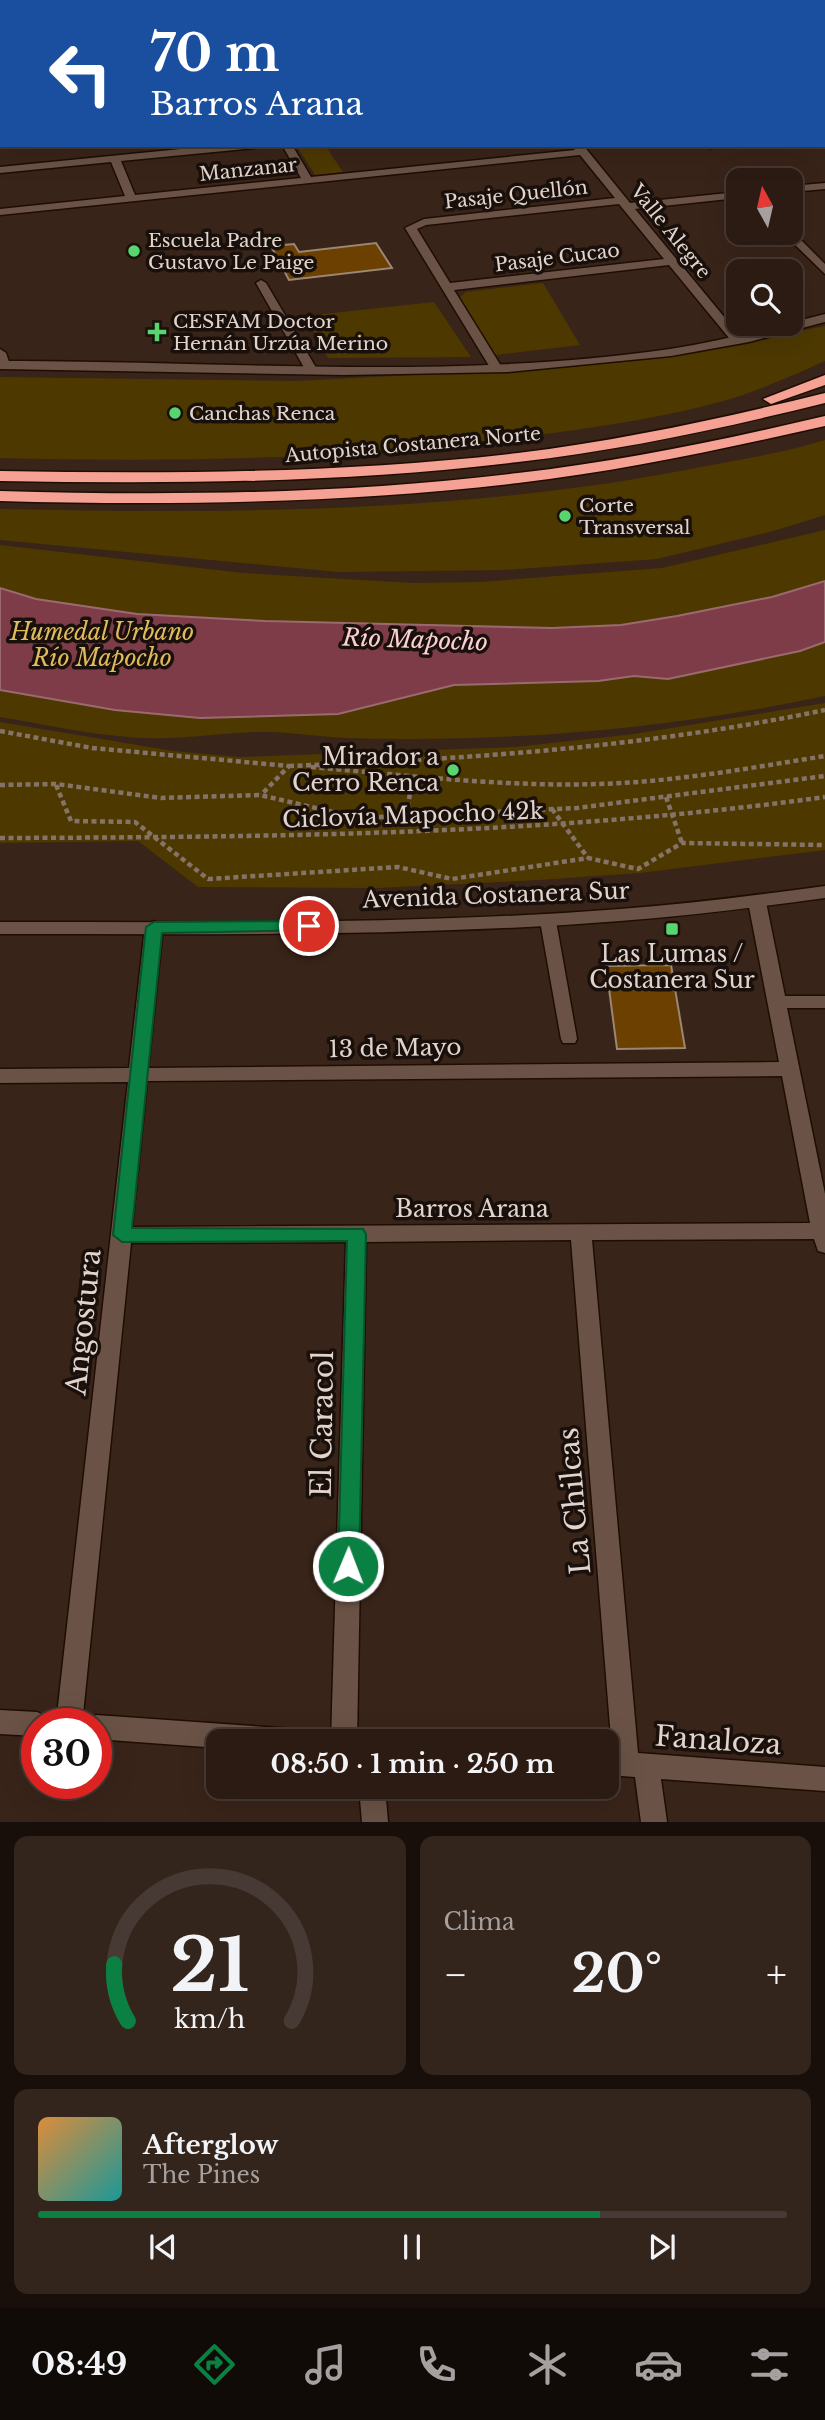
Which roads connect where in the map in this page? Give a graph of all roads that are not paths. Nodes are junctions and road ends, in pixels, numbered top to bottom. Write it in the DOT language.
graph roads {
  1 [pos="235,147"];
  2 [pos="288,147"];
  3 [pos="580,149"];
  4 [pos="115,159"];
  5 [pos="0,170"];
  6 [pos="308,180"];
  7 [pos="825,186"];
  8 [pos="803,188"];
  9 [pos="726,196"];
  10 [pos="131,198"];
  11 [pos="626,203"];
  12 [pos="0,212"];
  13 [pos="800,245"];
  14 [pos="673,261"];
  15 [pos="825,271"];
  16 [pos="261,283"];
  17 [pos="446,287"];
  18 [pos="825,318"];
  19 [pos="738,341"];
  20 [pos="1,361"];
  21 [pos="495,366"];
  22 [pos="312,371"];
  23 [pos="825,380"];
  24 [pos="825,398"];
  25 [pos="825,421"];
  26 [pos="633,440"];
  27 [pos="0,475"];
  28 [pos="0,496"];
  29 [pos="825,892"];
  30 [pos="757,902"];
  31 [pos="548,921"];
  32 [pos="154,927"];
  33 [pos="0,929"];
  34 [pos="777,1002"];
  35 [pos="825,1002"];
  36 [pos="569,1039"];
  37 [pos="790,1069"];
  38 [pos="140,1075"];
  39 [pos="0,1076"];
  40 [pos="816,1150"];
  41 [pos="581,1233"];
  42 [pos="356,1234"];
  43 [pos="122,1235"];
  44 [pos="824,1238"];
  45 [pos="71,1708"];
  46 [pos="0,1722"];
  47 [pos="21,1723"];
  48 [pos="112,1728"];
  49 [pos="344,1729"];
  50 [pos="206,1735"];
  51 [pos="627,1765"];
  52 [pos="825,1779"];
  53 [pos="373,1799"];
  54 [pos="375,1822"];
  55 [pos="654,1822"];
  1 -- 4 [label="street"];
  2 -- 6 [label="street"];
  3 -- 6 [label="street, Manzanar"];
  3 -- 11 [label="street, Valle Alegre"];
  4 -- 5 [label="street"];
  4 -- 10 [label="street"];
  6 -- 10 [label="street, Manzanar"];
  7 -- 8 [label="street"];
  9 -- 11 [label="street, Pasaje Quellón"];
  10 -- 12 [label="street, Manzanar"];
  11 -- 14 [label="street, Valle Alegre"];
  11 -- 17 [label="street, Pasaje Quellón"];
  13 -- 15 [label="street"];
  14 -- 17 [label="street, Pasaje Cucao"];
  14 -- 19 [label="street, Valle Alegre"];
  16 -- 22 [label="lane"];
  17 -- 21 [label="street"];
  18 -- 19 [label="street"];
  19 -- 21 [label="street"];
  20 -- 22 [label="street"];
  21 -- 22 [label="street"];
  23 -- 26 [label="highway"];
  24 -- 26 [label="highway, Autopista Costanera Norte"];
  25 -- 28 [label="highway, Autopista Costanera Norte"];
  26 -- 27 [label="highway, Autopista Costanera Norte"];
  29 -- 30 [label="street, Avenida Costanera Sur"];
  30 -- 31 [label="street, Avenida Costanera Sur"];
  30 -- 34 [label="street"];
  31 -- 32 [label="street, Avenida Costanera Sur"];
  31 -- 36 [label="lane"];
  32 -- 33 [label="street, Avenida Costanera Sur"];
  32 -- 38 [label="street, Angostura"];
  34 -- 35 [label="street"];
  34 -- 37 [label="street"];
  37 -- 38 [label="street, 13 de Mayo"];
  37 -- 40 [label="street"];
  38 -- 39 [label="street, 13 de Mayo"];
  38 -- 43 [label="street, Angostura"];
  40 -- 44 [label="street"];
  41 -- 42 [label="street, Barros Arana"];
  41 -- 44 [label="street, Barros Arana"];
  41 -- 51 [label="street, La Chilcas"];
  42 -- 43 [label="street, Barros Arana"];
  42 -- 49 [label="street, El Caracol"];
  43 -- 45 [label="street, Angostura"];
  46 -- 47 [label="street"];
  48 -- 50 [label="street"];
  51 -- 52 [label="street, Fanaloza"];
  51 -- 55 [label="street, La Chilcas"];
  53 -- 54 [label="street"];
}
